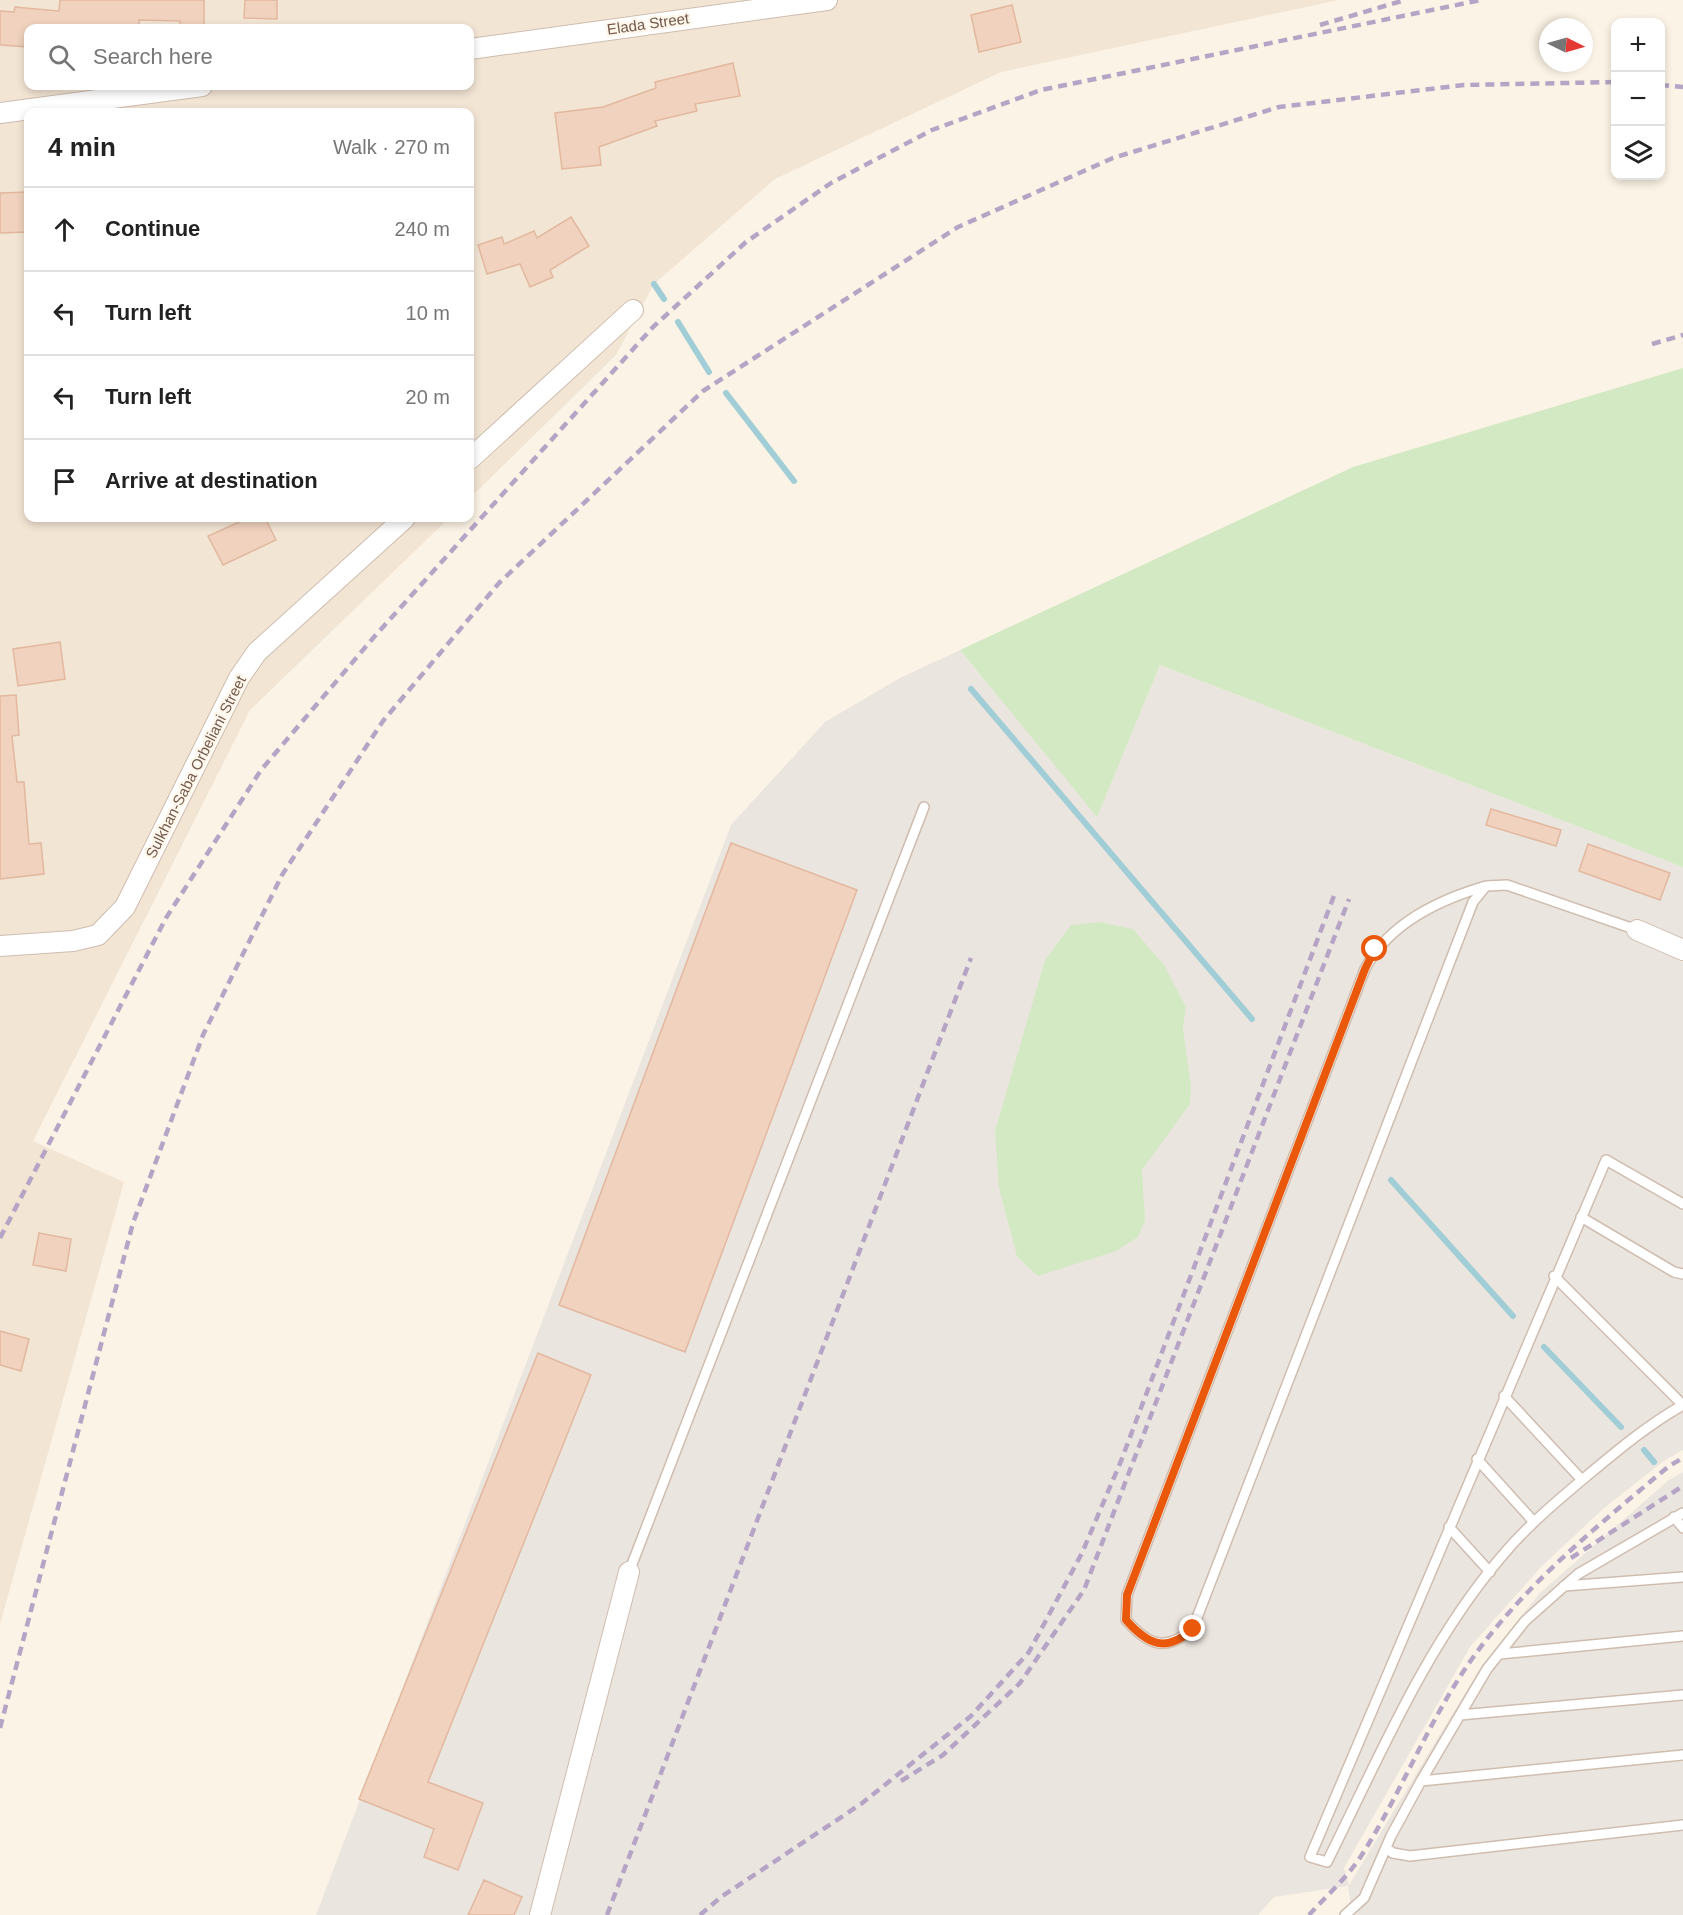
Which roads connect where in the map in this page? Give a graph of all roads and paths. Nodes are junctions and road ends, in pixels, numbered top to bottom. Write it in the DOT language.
graph roads {
  1 [pos="827,0"];
  2 [pos="474,48"];
  3 [pos="172,90"];
  4 [pos="37,108"];
  5 [pos="24,110"];
  6 [pos="0,113"];
  7 [pos="633,310"];
  8 [pos="474,455"];
  9 [pos="401,522"];
  10 [pos="924,807"];
  11 [pos="1486,886"];
  12 [pos="1637,930"];
  13 [pos="0,946"];
  14 [pos="1683,950"];
  15 [pos="1683,1204"];
  16 [pos="1581,1217"];
  17 [pos="1683,1274"];
  18 [pos="1554,1276"];
  19 [pos="1504,1396"];
  20 [pos="1683,1405"];
  21 [pos="1477,1459"];
  22 [pos="1582,1480"];
  23 [pos="1679,1515"];
  24 [pos="1534,1522"];
  25 [pos="1449,1527"];
  26 [pos="1683,1528"];
  27 [pos="629,1572"];
  28 [pos="1490,1572"];
  29 [pos="1683,1577"];
  30 [pos="1564,1586"];
  31 [pos="1683,1636"];
  32 [pos="1500,1654"];
  33 [pos="1683,1695"];
  34 [pos="1460,1716"];
  35 [pos="1683,1755"];
  36 [pos="1421,1781"];
  37 [pos="1683,1825"];
  38 [pos="1386,1848"];
  39 [pos="540,1915"];
  40 [pos="1345,1915"];
  1 -- 2 [label="street, Elada Street"];
  3 -- 4 [label="street"];
  5 -- 6 [label="street"];
  7 -- 8 [label="street"];
  9 -- 13 [label="street, Sulkhan-Saba Orbeliani Street"];
  10 -- 27 [label="lane"];
  11 -- 11 [label="lane"];
  11 -- 12 [label="lane"];
  12 -- 14 [label="street"];
  15 -- 16 [label="lane"];
  16 -- 17 [label="lane"];
  16 -- 18 [label="lane"];
  18 -- 19 [label="lane"];
  18 -- 20 [label="lane"];
  19 -- 21 [label="lane"];
  19 -- 22 [label="lane"];
  20 -- 22 [label="lane"];
  21 -- 24 [label="lane"];
  21 -- 25 [label="lane"];
  22 -- 24 [label="lane"];
  23 -- 26 [label="lane"];
  23 -- 30 [label="lane"];
  24 -- 28 [label="lane"];
  25 -- 28 [label="lane"];
  25 -- 28 [label="lane"];
  27 -- 39 [label="street"];
  29 -- 30 [label="lane"];
  30 -- 32 [label="lane"];
  31 -- 32 [label="lane"];
  32 -- 34 [label="lane"];
  33 -- 34 [label="lane"];
  34 -- 36 [label="lane"];
  35 -- 36 [label="lane"];
  36 -- 38 [label="lane"];
  37 -- 38 [label="lane"];
  38 -- 40 [label="lane"];
}
